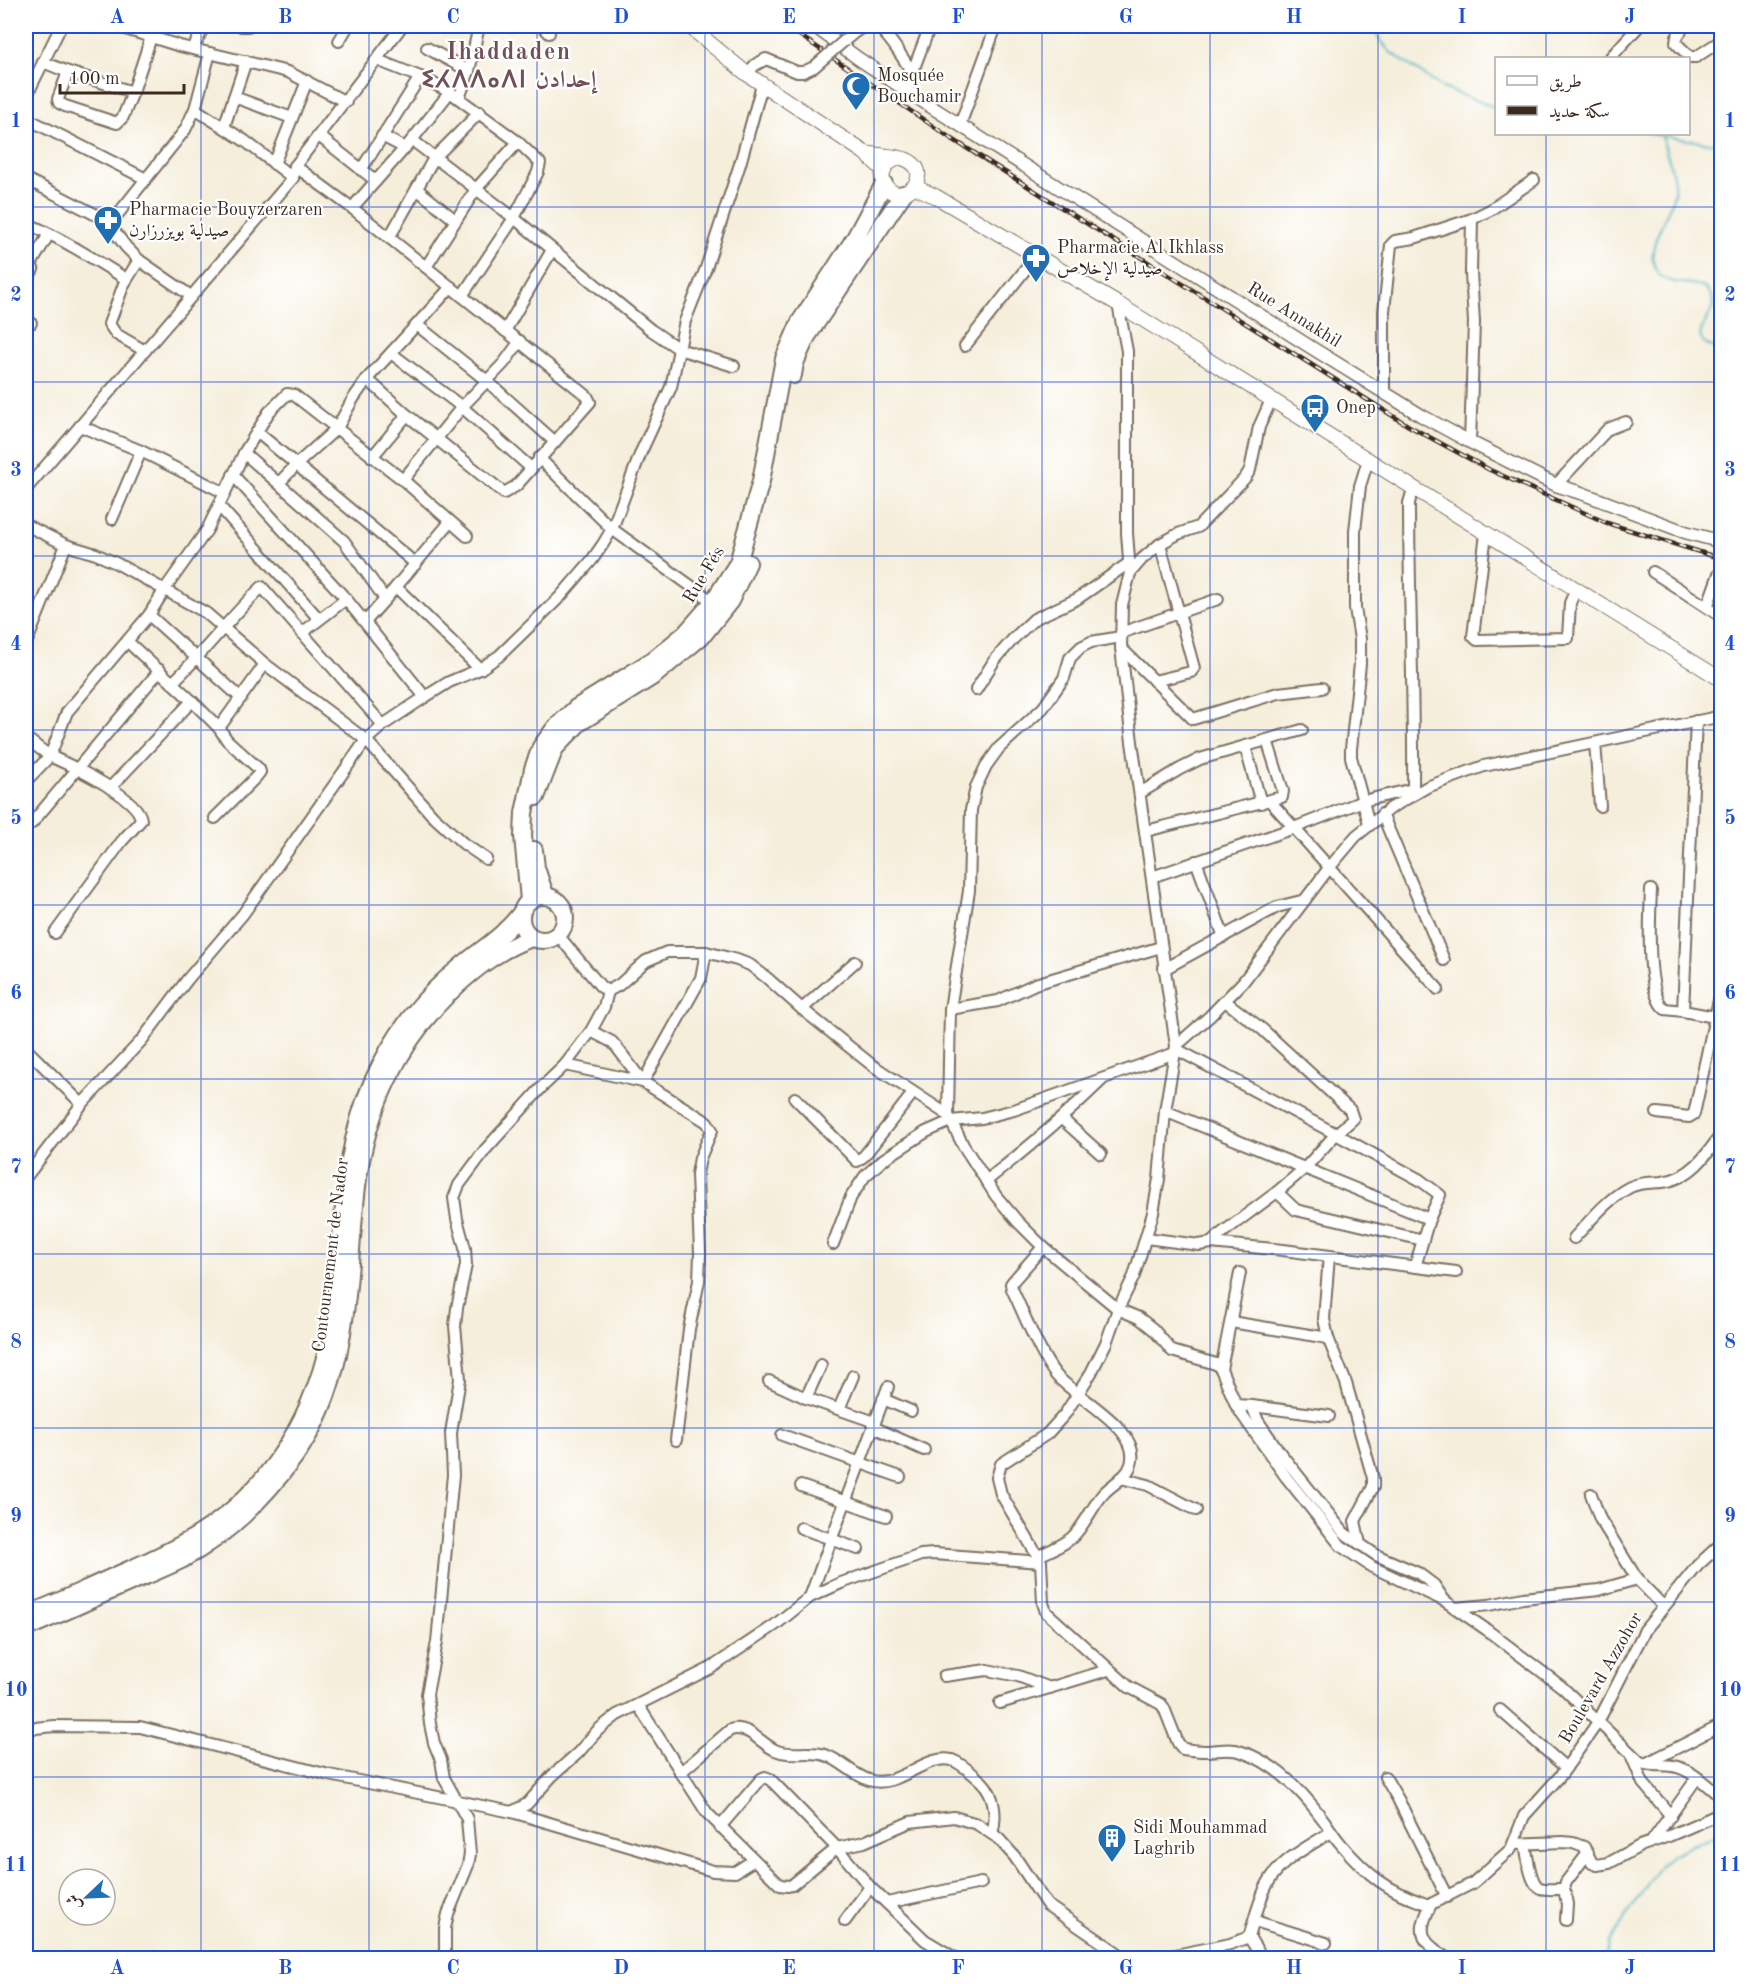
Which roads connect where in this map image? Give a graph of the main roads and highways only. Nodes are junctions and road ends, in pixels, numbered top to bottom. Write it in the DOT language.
graph roads {
  1 [pos="689,26"];
  2 [pos="865,153"];
  3 [pos="896,159"];
  4 [pos="883,177"];
  5 [pos="912,186"];
  6 [pos="1722,680"];
  7 [pos="545,895"];
  8 [pos="525,907"];
  9 [pos="532,938"];
  10 [pos="26,1615"];
  11 [pos="26,1628"];
  1 -- 2 [label="main road"];
  2 -- 3 [label="main road"];
  2 -- 4 [label="main road"];
  3 -- 4 [label="main road, Rue Fés"];
  3 -- 5 [label="main road"];
  4 -- 5 [label="main road"];
  4 -- 8 [label="highway, Rue Fés"];
  5 -- 6 [label="main road"];
  5 -- 7 [label="highway, Rue Fés"];
  7 -- 8 [label="highway"];
  7 -- 9 [label="highway"];
  8 -- 9 [label="highway"];
  8 -- 10 [label="highway, Contournement de Nador"];
  9 -- 11 [label="highway, Contournement de Nador"];
}
